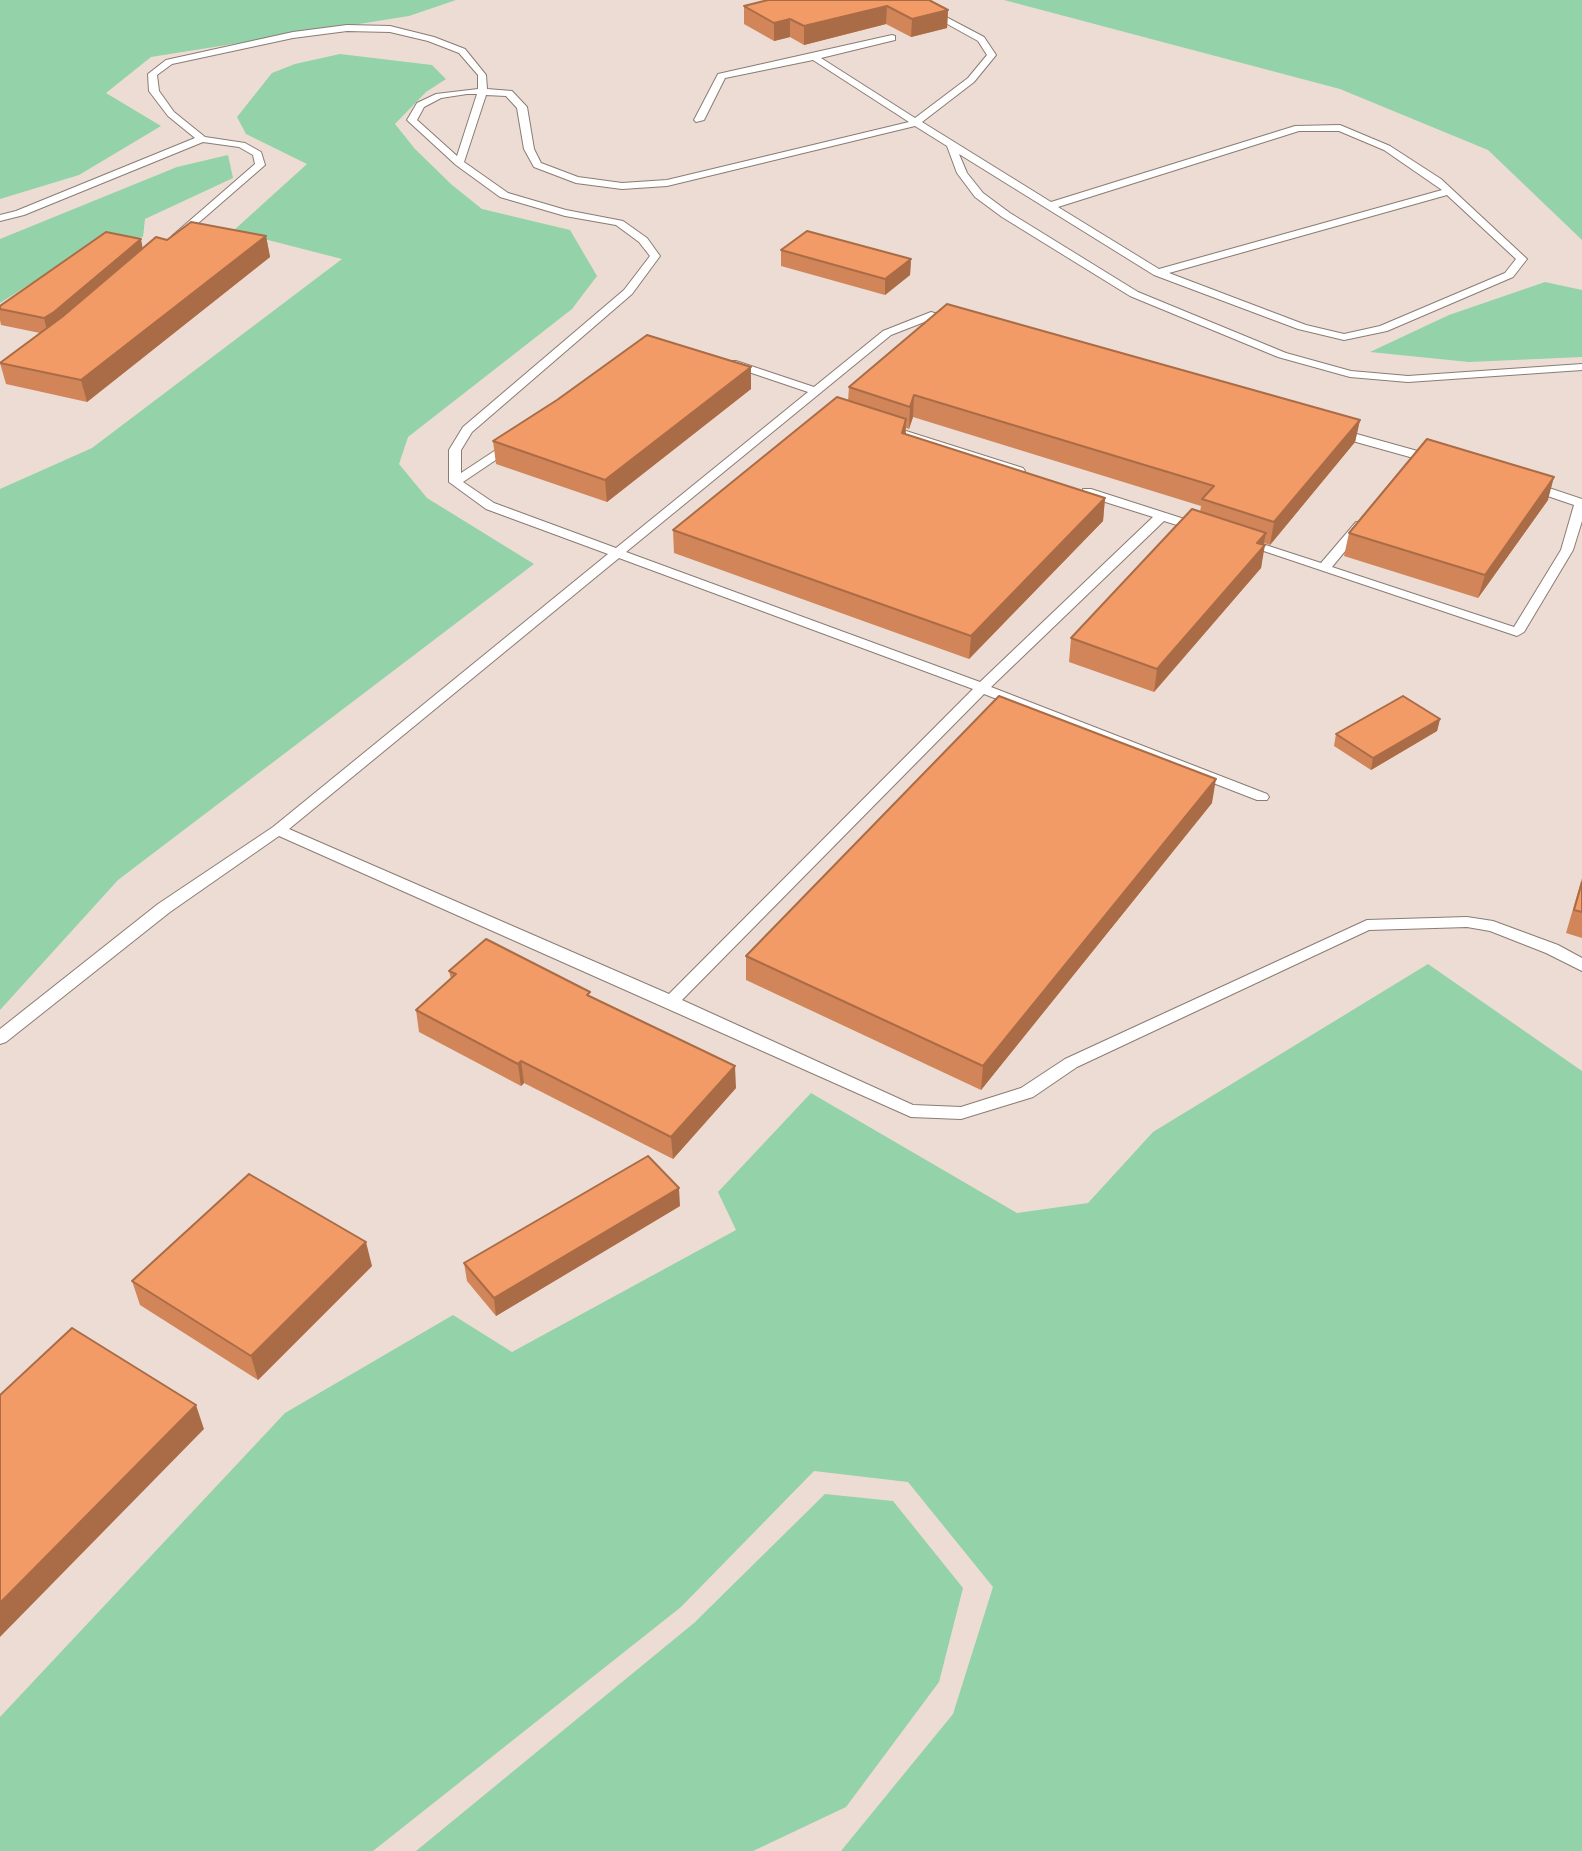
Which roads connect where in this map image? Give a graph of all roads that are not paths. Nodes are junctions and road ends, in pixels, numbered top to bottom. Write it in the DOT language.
graph roads {
  1 [pos="908,0"];
  2 [pos="892,37"];
  3 [pos="814,57"];
  4 [pos="483,91"];
  5 [pos="699,120"];
  6 [pos="913,124"];
  7 [pos="202,139"];
  8 [pos="951,145"];
  9 [pos="459,163"];
  10 [pos="1449,191"];
  11 [pos="1050,206"];
  12 [pos="0,218"];
  13 [pos="167,244"];
  14 [pos="1157,273"];
  15 [pos="971,326"];
  16 [pos="725,361"];
  17 [pos="1582,367"];
  18 [pos="811,399"];
  19 [pos="869,423"];
  20 [pos="1325,429"];
  21 [pos="521,439"];
  22 [pos="1453,465"];
  23 [pos="1029,474"];
  24 [pos="1513,481"];
  25 [pos="455,482"];
  26 [pos="1069,487"];
  27 [pos="1162,516"];
  28 [pos="1366,517"];
  29 [pos="618,552"];
  30 [pos="1324,568"];
  31 [pos="982,688"];
  32 [pos="1262,797"];
  33 [pos="278,830"];
  34 [pos="1582,965"];
  35 [pos="671,1002"];
  36 [pos="0,1038"];
  1 -- 6 [label="lane"];
  2 -- 3 [label="lane"];
  3 -- 5 [label="lane"];
  3 -- 6 [label="lane"];
  4 -- 6 [label="lane"];
  4 -- 7 [label="lane"];
  4 -- 9 [label="lane"];
  4 -- 9 [label="lane"];
  6 -- 8 [label="lane"];
  7 -- 12 [label="lane"];
  7 -- 13 [label="lane"];
  8 -- 11 [label="lane"];
  8 -- 17 [label="lane"];
  9 -- 25 [label="lane"];
  10 -- 11 [label="lane"];
  10 -- 14 [label="lane"];
  10 -- 14 [label="lane"];
  11 -- 14 [label="lane"];
  15 -- 18 [label="lane"];
  16 -- 18 [label="lane"];
  18 -- 29 [label="lane"];
  19 -- 23 [label="lane"];
  20 -- 22 [label="lane"];
  21 -- 25 [label="lane"];
  24 -- 30 [label="lane"];
  25 -- 29 [label="lane"];
  26 -- 27 [label="lane"];
  27 -- 30 [label="lane"];
  27 -- 31 [label="lane"];
  28 -- 30 [label="lane"];
  29 -- 31 [label="lane"];
  29 -- 33 [label="lane"];
  31 -- 32 [label="lane"];
  31 -- 35 [label="lane"];
  33 -- 35 [label="lane"];
  33 -- 36 [label="lane"];
  34 -- 35 [label="lane"];
}
